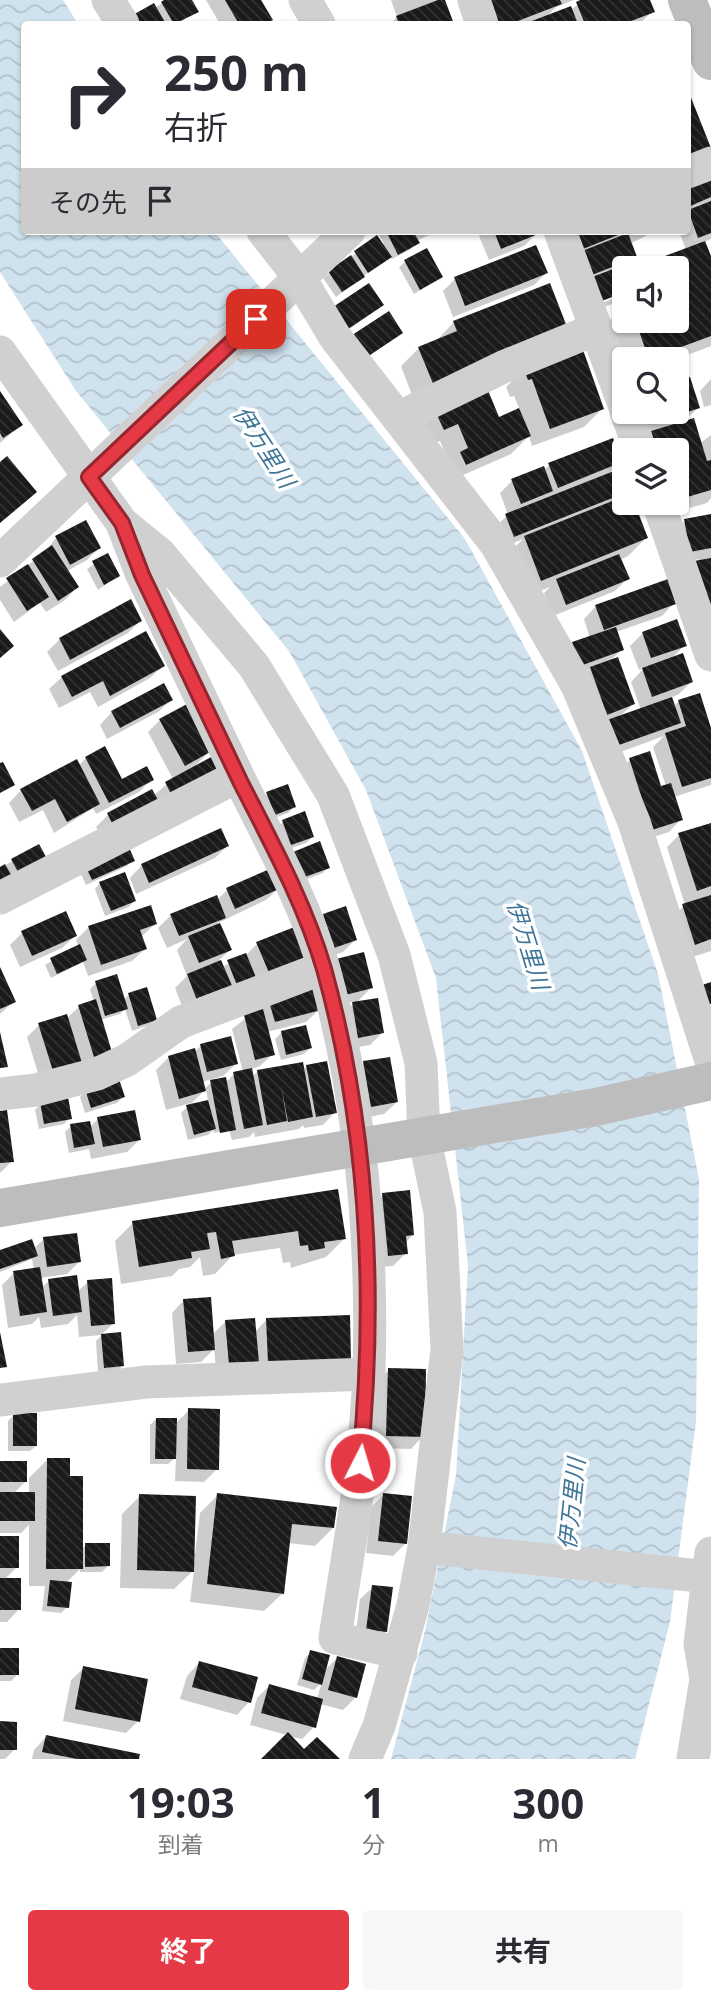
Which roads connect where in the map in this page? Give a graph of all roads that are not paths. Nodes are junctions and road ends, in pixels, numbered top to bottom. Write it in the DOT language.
graph roads {
  1 [pos="306,0"];
  2 [pos="474,0"];
  3 [pos="687,0"];
  4 [pos="317,21"];
  5 [pos="481,21"];
  6 [pos="704,56"];
  7 [pos="711,163"];
  8 [pos="691,171"];
  9 [pos="266,235"];
  10 [pos="345,235"];
  11 [pos="561,235"];
  12 [pos="296,280"];
  13 [pos="596,329"];
  14 [pos="0,352"];
  15 [pos="612,373"];
  16 [pos="400,417"];
  17 [pos="97,470"];
  18 [pos="663,515"];
  19 [pos="122,523"];
  20 [pos="0,561"];
  21 [pos="709,641"];
  22 [pos="238,776"];
  23 [pos="0,898"];
  24 [pos="323,968"];
  25 [pos="711,1061"];
  26 [pos="711,1081"];
  27 [pos="0,1094"];
  28 [pos="424,1136"];
  29 [pos="359,1148"];
  30 [pos="0,1208"];
  31 [pos="369,1374"];
  32 [pos="0,1400"];
  33 [pos="424,1547"];
  34 [pos="710,1565"];
  35 [pos="401,1653"];
  36 [pos="365,1759"];
  37 [pos="693,1759"];
  1 -- 4 [label="street"];
  2 -- 5 [label="street"];
  3 -- 6 [label="street"];
  7 -- 8 [label="street"];
  9 -- 12 [label="street"];
  10 -- 12 [label="street"];
  11 -- 13 [label="street"];
  12 -- 16 [label="street"];
  12 -- 17 [label="street"];
  13 -- 15 [label="street"];
  13 -- 16 [label="street"];
  14 -- 17 [label="street"];
  16 -- 25 [label="street"];
  17 -- 19 [label="street"];
  17 -- 20 [label="street"];
  18 -- 21 [label="street"];
  19 -- 22 [label="street"];
  19 -- 28 [label="street"];
  22 -- 23 [label="street"];
  22 -- 24 [label="street"];
  24 -- 27 [label="street"];
  24 -- 29 [label="street"];
  26 -- 28 [label="street"];
  28 -- 29 [label="street"];
  28 -- 33 [label="street"];
  29 -- 30 [label="street"];
  29 -- 31 [label="street"];
  31 -- 32 [label="street"];
  31 -- 35 [label="street"];
  33 -- 34 [label="street"];
  33 -- 35 [label="street"];
  34 -- 37 [label="street"];
  35 -- 36 [label="street"];
}
